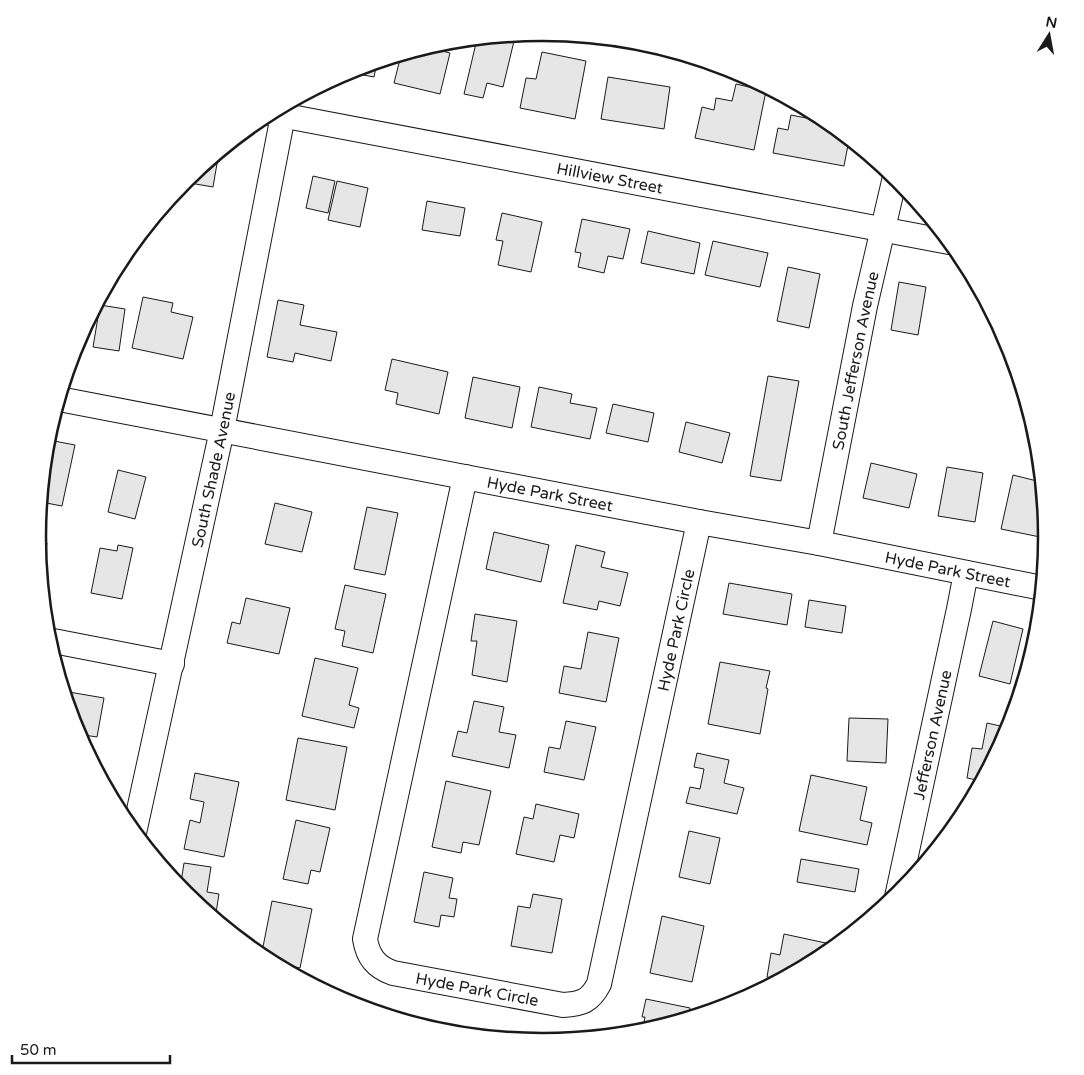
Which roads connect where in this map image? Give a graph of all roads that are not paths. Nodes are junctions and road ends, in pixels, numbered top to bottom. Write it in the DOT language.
graph roads {
  1 [pos="287,112"];
  2 [pos="279,117"];
  3 [pos="893,187"];
  4 [pos="883,229"];
  5 [pos="940,240"];
  6 [pos="66,400"];
  7 [pos="222,430"];
  8 [pos="465,477"];
  9 [pos="699,522"];
  10 [pos="820,543"];
  11 [pos="966,573"];
  12 [pos="1035,587"];
  13 [pos="57,642"];
  14 [pos="172,664"];
  15 [pos="136,823"];
  16 [pos="900,880"];
  1 -- 4 [label="street, Hillview Street"];
  2 -- 7 [label="street, South Shade Avenue"];
  3 -- 4 [label="street, South Jefferson Avenue"];
  4 -- 5 [label="street, Hillview Street"];
  4 -- 10 [label="street, South Jefferson Avenue"];
  6 -- 7 [label="street, Hyde Park Street"];
  7 -- 8 [label="street, Hyde Park Street"];
  7 -- 14 [label="street, South Shade Avenue"];
  8 -- 9 [label="street, Hyde Park Street"];
  8 -- 9 [label="street, Hyde Park Circle"];
  9 -- 10 [label="street, Hyde Park Street"];
  10 -- 11 [label="street, Hyde Park Street"];
  11 -- 12 [label="street, Hyde Park Street"];
  11 -- 16 [label="street, Jefferson Avenue"];
  13 -- 14 [label="street"];
  14 -- 15 [label="street, South Shade Avenue"];
}
